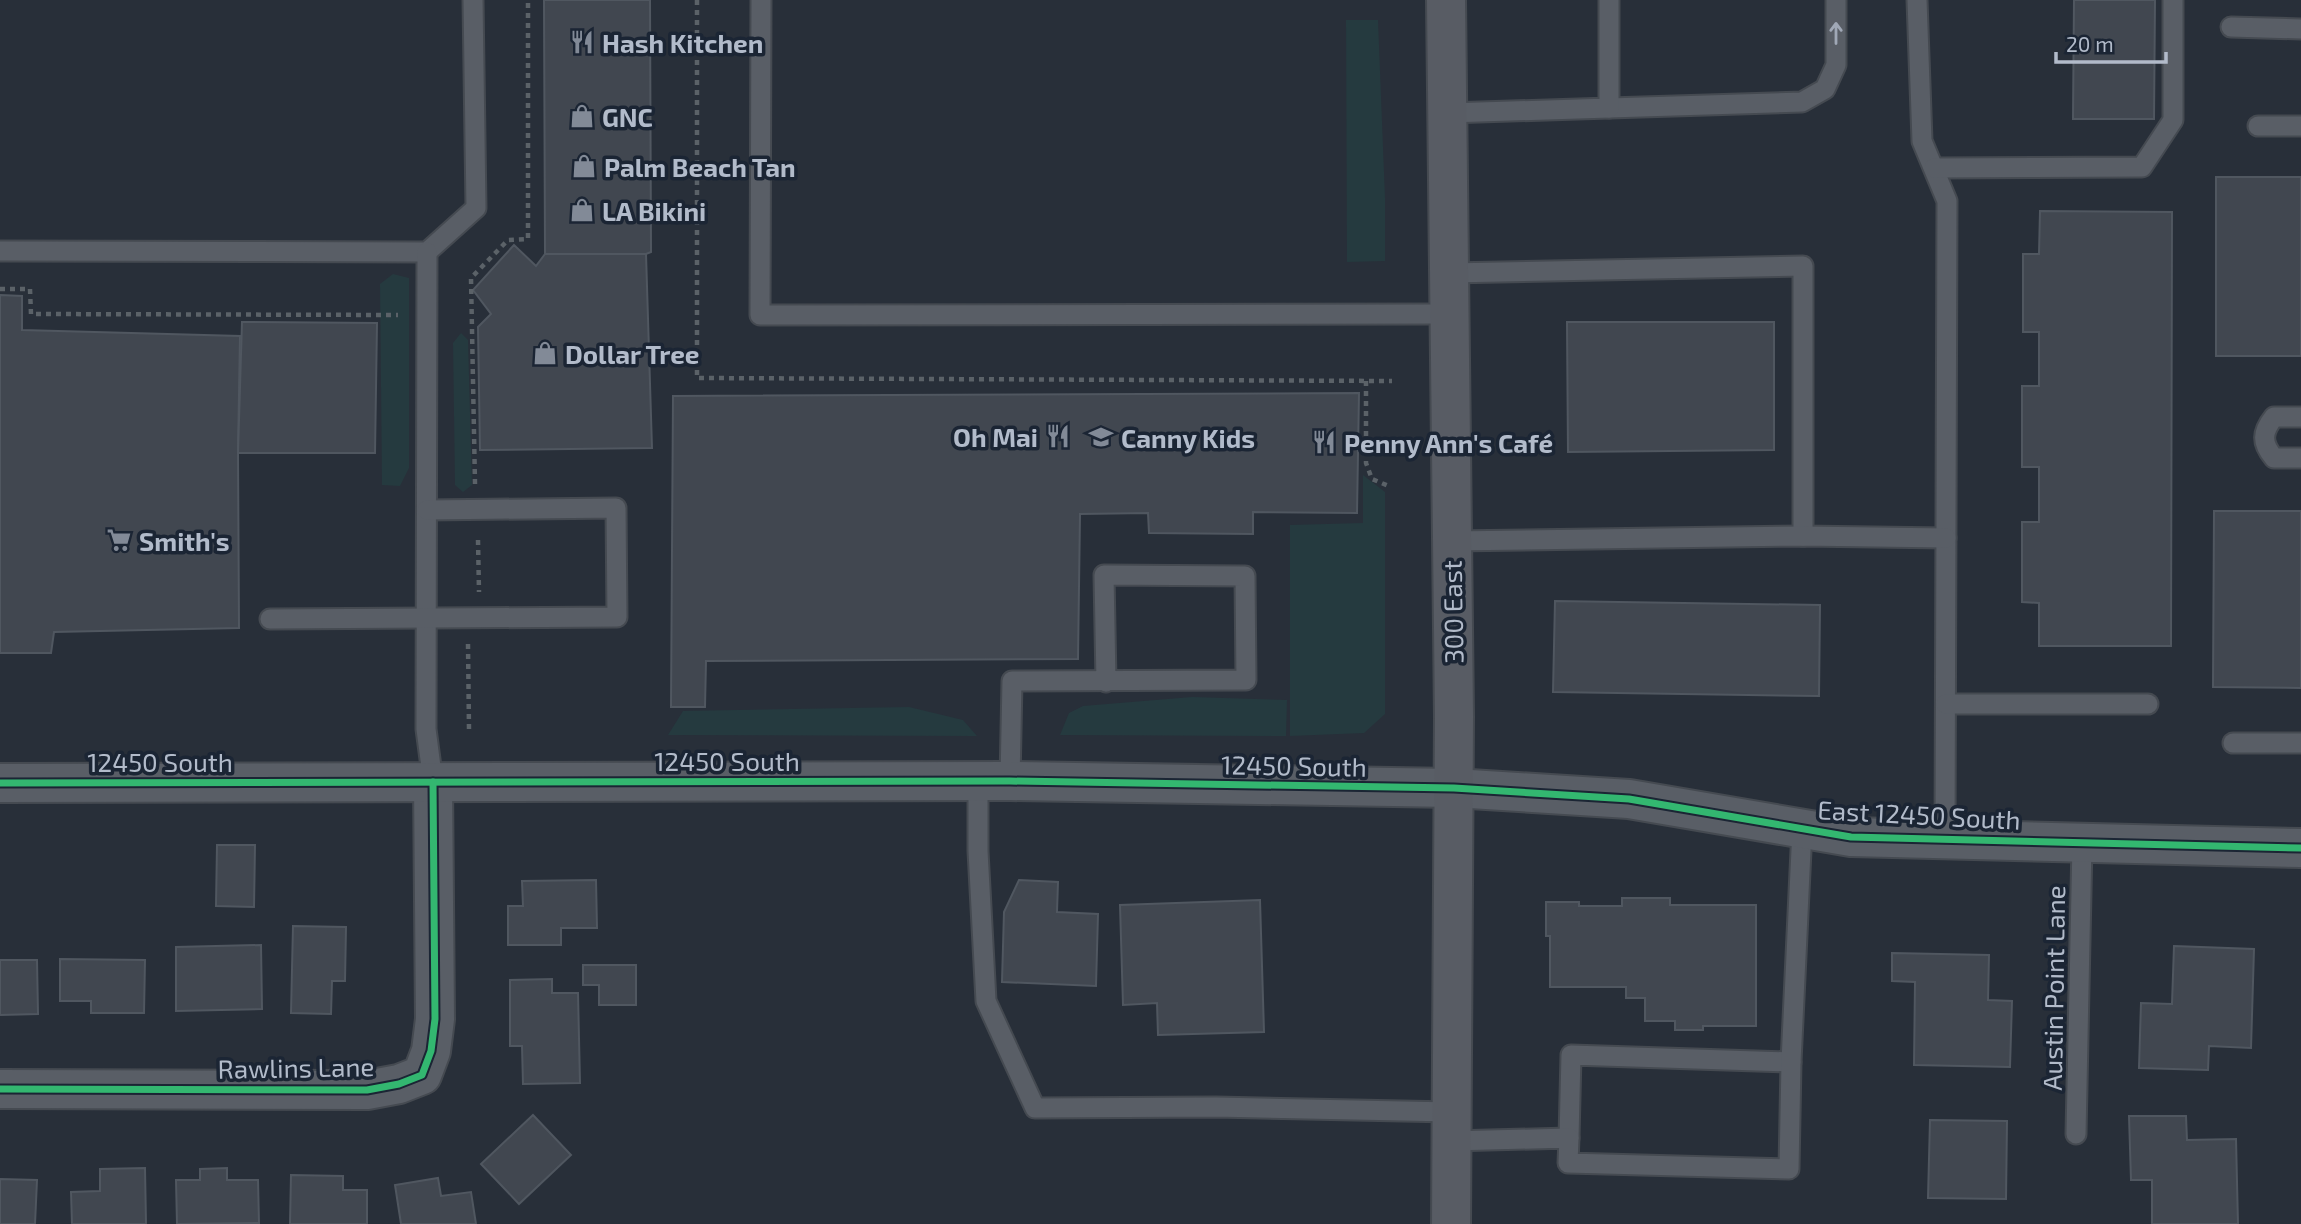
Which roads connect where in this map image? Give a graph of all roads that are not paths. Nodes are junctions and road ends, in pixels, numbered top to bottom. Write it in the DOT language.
graph roads {
  1 [pos="473,0"];
  2 [pos="761,0"];
  3 [pos="1446,0"];
  4 [pos="1609,0"];
  5 [pos="1836,0"];
  6 [pos="1917,0"];
  7 [pos="2173,0"];
  8 [pos="2231,27"];
  9 [pos="2301,29"];
  10 [pos="1609,108"];
  11 [pos="1448,113"];
  12 [pos="2258,126"];
  13 [pos="2301,126"];
  14 [pos="1934,168"];
  15 [pos="0,251"];
  16 [pos="427,252"];
  17 [pos="1449,273"];
  18 [pos="1449,314"];
  19 [pos="2301,416"];
  20 [pos="2301,458"];
  21 [pos="427,510"];
  22 [pos="1803,536"];
  23 [pos="1946,538"];
  24 [pos="1451,541"];
  25 [pos="426,618"];
  26 [pos="270,619"];
  27 [pos="1106,682"];
  28 [pos="1946,704"];
  29 [pos="2148,704"];
  30 [pos="2233,743"];
  31 [pos="2301,743"];
  32 [pos="994,781"];
  33 [pos="433,782"];
  34 [pos="0,783"];
  35 [pos="1454,788"];
  36 [pos="1802,829"];
  37 [pos="1945,839"];
  38 [pos="2082,843"];
  39 [pos="2301,848"];
  40 [pos="1791,1062"];
  41 [pos="0,1089"];
  42 [pos="1451,1127"];
  43 [pos="2076,1134"];
  44 [pos="1569,1138"];
  45 [pos="1451,1224"];
  1 -- 16 [label="lane"];
  2 -- 18 [label="lane"];
  3 -- 11 [label="main road, 300 East"];
  4 -- 10 [label="lane"];
  10 -- 5 [label="lane, one-way"];
  6 -- 14 [label="lane"];
  7 -- 14 [label="lane"];
  8 -- 9 [label="lane"];
  10 -- 11 [label="lane"];
  11 -- 17 [label="main road, 300 East"];
  12 -- 13 [label="lane"];
  14 -- 23 [label="lane"];
  15 -- 16 [label="lane"];
  16 -- 21 [label="lane"];
  17 -- 18 [label="main road, 300 East"];
  17 -- 22 [label="lane"];
  18 -- 24 [label="main road, 300 East"];
  19 -- 20 [label="lane"];
  21 -- 25 [label="lane"];
  21 -- 25 [label="lane"];
  22 -- 23 [label="lane"];
  22 -- 24 [label="lane"];
  23 -- 28 [label="lane"];
  24 -- 35 [label="main road, 300 East"];
  25 -- 26 [label="lane"];
  25 -- 33 [label="lane"];
  27 -- 27 [label="lane"];
  27 -- 32 [label="lane"];
  28 -- 29 [label="lane"];
  28 -- 37 [label="lane"];
  30 -- 31 [label="lane"];
  32 -- 33 [label="street, 12450 South"];
  32 -- 35 [label="street, 12450 South"];
  32 -- 42 [label="lane"];
  33 -- 34 [label="street, 12450 South"];
  33 -- 41 [label="street, Rawlins Lane"];
  35 -- 36 [label="street, East 12450 South"];
  35 -- 42 [label="main road, 300 East"];
  36 -- 37 [label="street, East 12450 South"];
  36 -- 40 [label="lane"];
  37 -- 38 [label="street, East 12450 South"];
  38 -- 39 [label="street, East 12450 South"];
  38 -- 43 [label="lane, Austin Point Lane"];
  40 -- 44 [label="lane"];
  40 -- 44 [label="lane"];
  42 -- 44 [label="lane"];
  42 -- 45 [label="main road, 300 East"];
}
